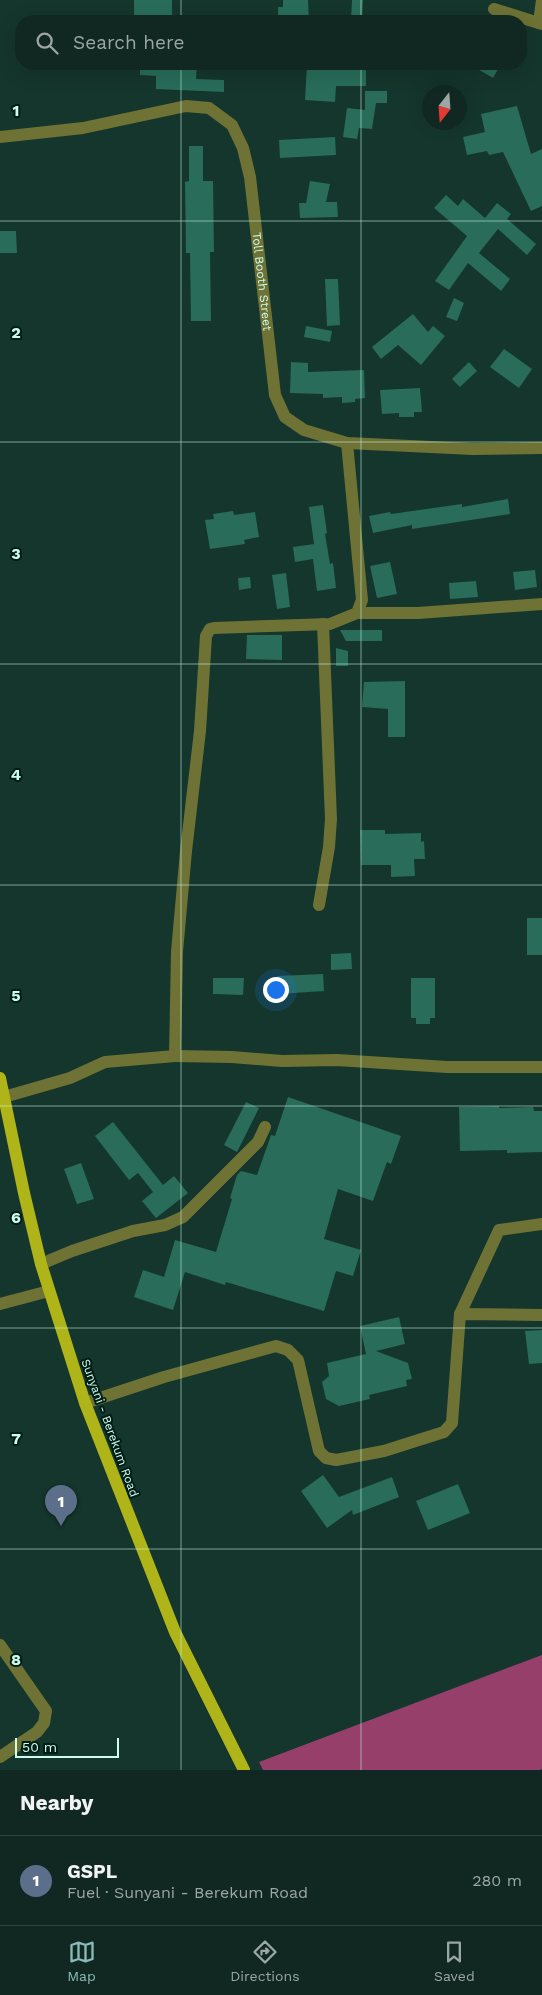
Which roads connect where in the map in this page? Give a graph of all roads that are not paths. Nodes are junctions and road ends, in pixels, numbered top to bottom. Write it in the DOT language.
graph roads {
  1 [pos="542,0"];
  2 [pos="494,8"];
  3 [pos="515,15"];
  4 [pos="527,19"];
  5 [pos="540,23"];
  6 [pos="0,137"];
  7 [pos="347,443"];
  8 [pos="542,448"];
  9 [pos="542,604"];
  10 [pos="357,612"];
  11 [pos="323,624"];
  12 [pos="319,905"];
  13 [pos="175,1056"];
  14 [pos="542,1067"];
  15 [pos="0,1078"];
  16 [pos="4,1097"];
  17 [pos="266,1127"];
  18 [pos="542,1224"];
  19 [pos="41,1264"];
  20 [pos="49,1291"];
  21 [pos="0,1304"];
  22 [pos="460,1314"];
  23 [pos="542,1315"];
  24 [pos="85,1404"];
  25 [pos="0,1645"];
  26 [pos="0,1757"];
  27 [pos="244,1770"];
  1 -- 5 [label="street"];
  2 -- 3 [label="street"];
  4 -- 5 [label="street"];
  6 -- 7 [label="street, Toll Booth Street"];
  7 -- 8 [label="street, Toll Booth Street"];
  7 -- 10 [label="street"];
  9 -- 10 [label="street"];
  10 -- 11 [label="street"];
  11 -- 12 [label="street"];
  11 -- 13 [label="street"];
  13 -- 14 [label="street"];
  13 -- 16 [label="street"];
  15 -- 16 [label="main road, Sunyani - Berekum Road"];
  16 -- 19 [label="main road, Sunyani - Berekum Road"];
  17 -- 19 [label="street"];
  18 -- 22 [label="street"];
  19 -- 20 [label="main road, Sunyani - Berekum Road"];
  20 -- 21 [label="street"];
  20 -- 24 [label="main road, Sunyani - Berekum Road"];
  22 -- 23 [label="street"];
  22 -- 24 [label="street"];
  24 -- 27 [label="main road, Sunyani - Berekum Road"];
  25 -- 26 [label="street"];
}
